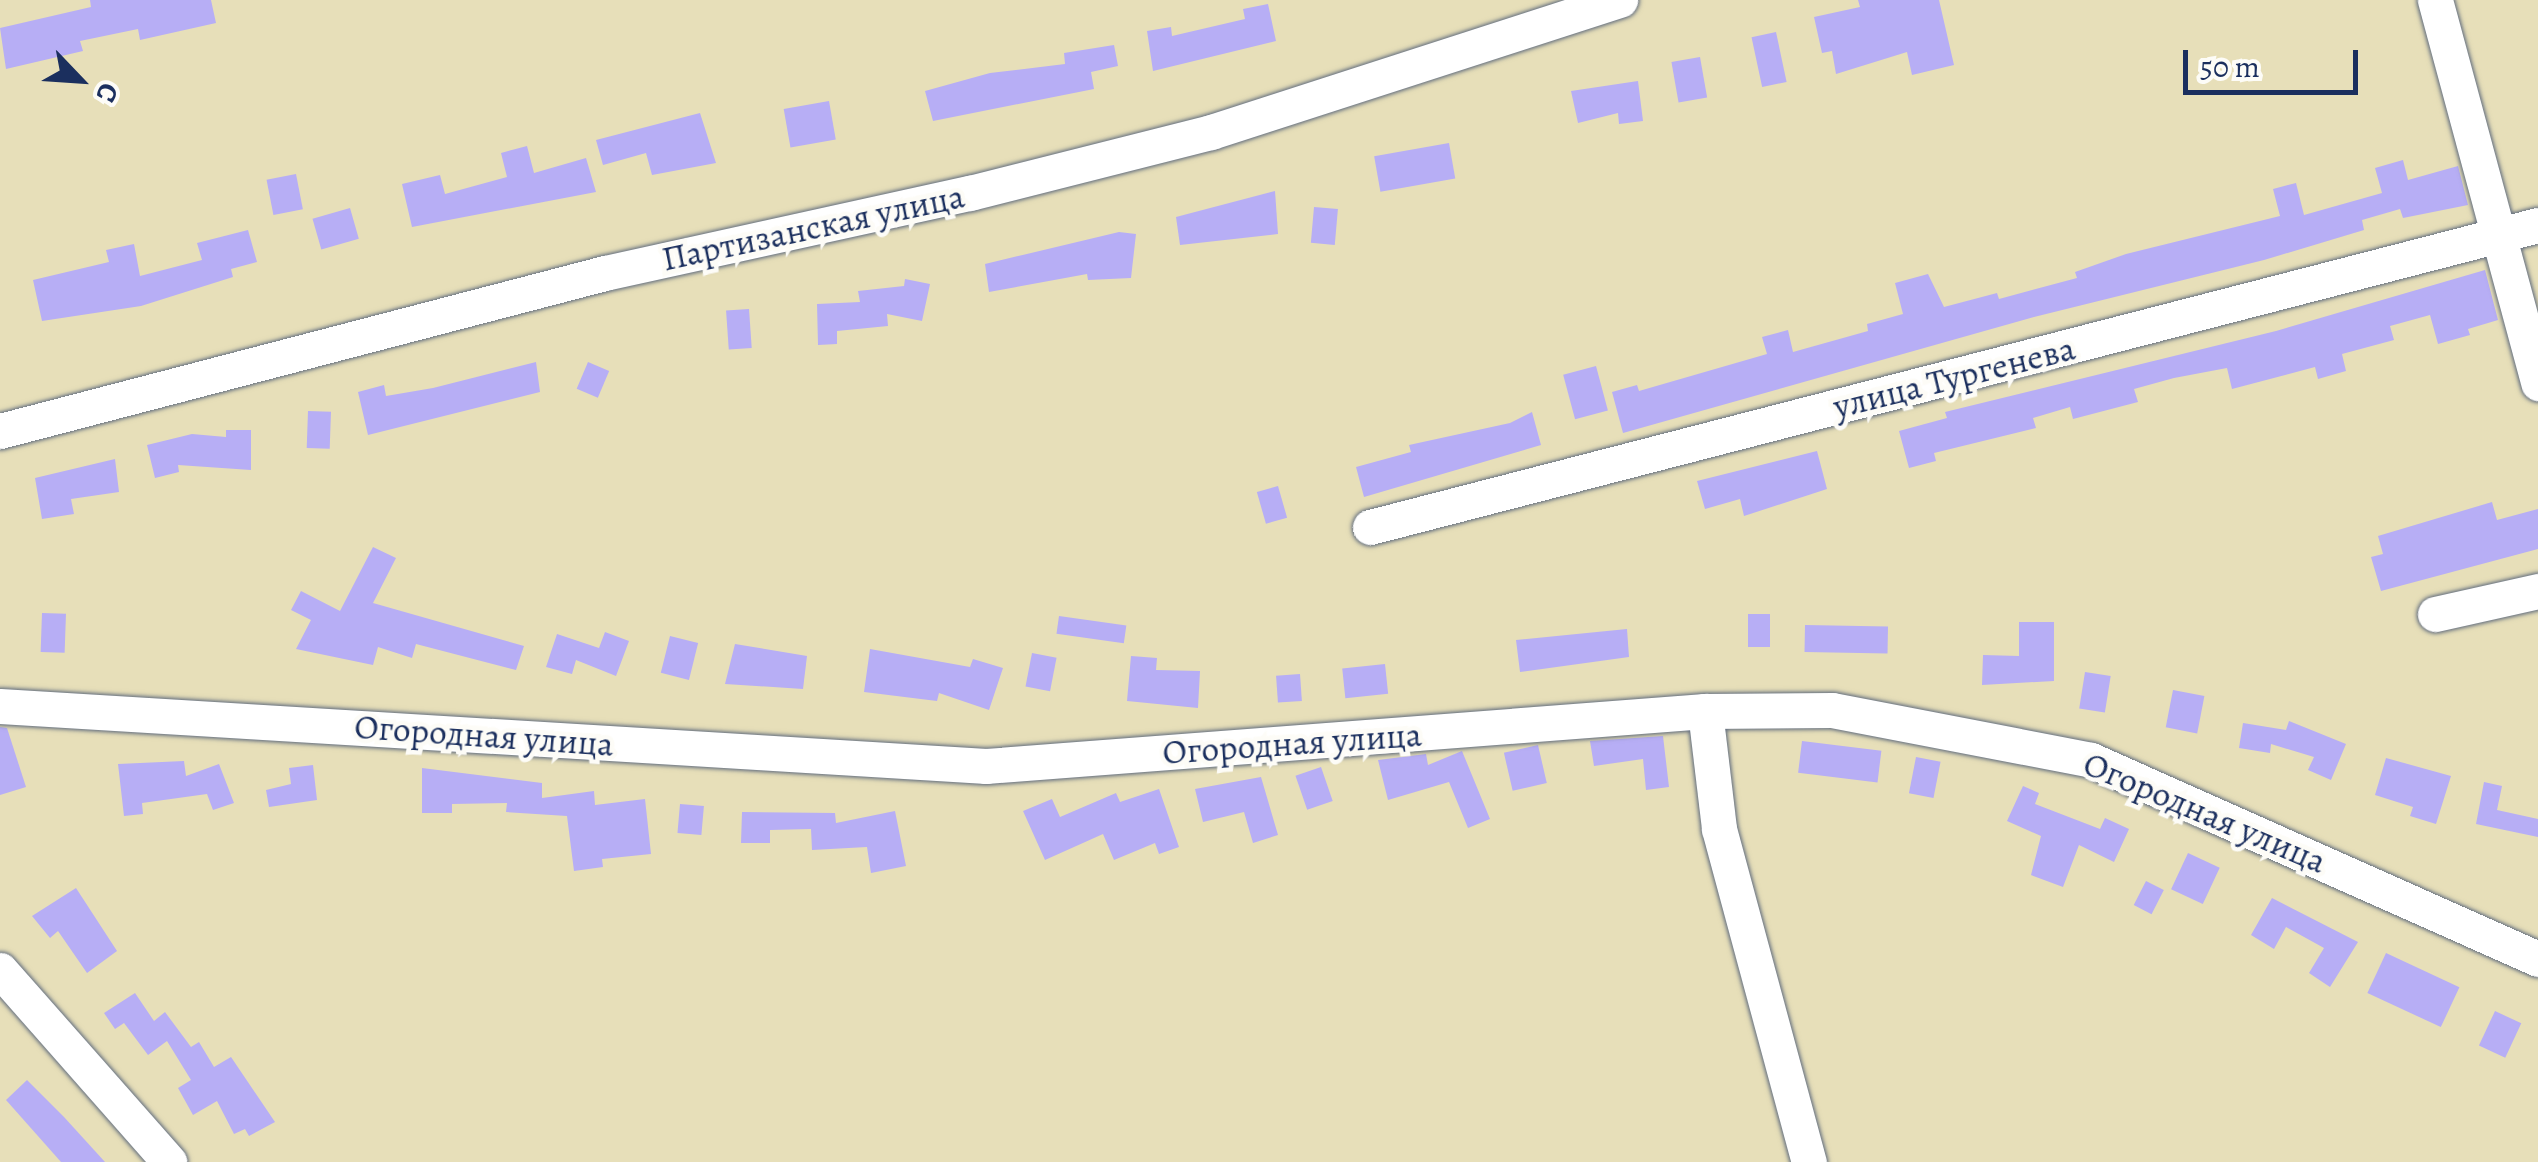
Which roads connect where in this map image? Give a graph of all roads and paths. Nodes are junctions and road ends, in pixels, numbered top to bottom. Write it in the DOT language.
graph roads {
  1 [pos="1620,0"];
  2 [pos="2435,0"];
  3 [pos="2538,225"];
  4 [pos="2499,236"];
  5 [pos="2538,383"];
  6 [pos="0,431"];
  7 [pos="1370,527"];
  8 [pos="2538,591"];
  9 [pos="2435,614"];
  10 [pos="0,706"];
  11 [pos="1705,711"];
  12 [pos="2538,959"];
  13 [pos="0,970"];
  14 [pos="168,1162"];
  15 [pos="1810,1162"];
  1 -- 6 [label="street, Партизанская улица"];
  2 -- 4 [label="street"];
  3 -- 4 [label="street, улица Тургенева"];
  4 -- 5 [label="street"];
  4 -- 7 [label="street, улица Тургенева"];
  8 -- 9 [label="street"];
  10 -- 11 [label="street, Огородная улица"];
  11 -- 12 [label="street, Огородная улица"];
  11 -- 15 [label="street"];
  13 -- 14 [label="street"];
}
